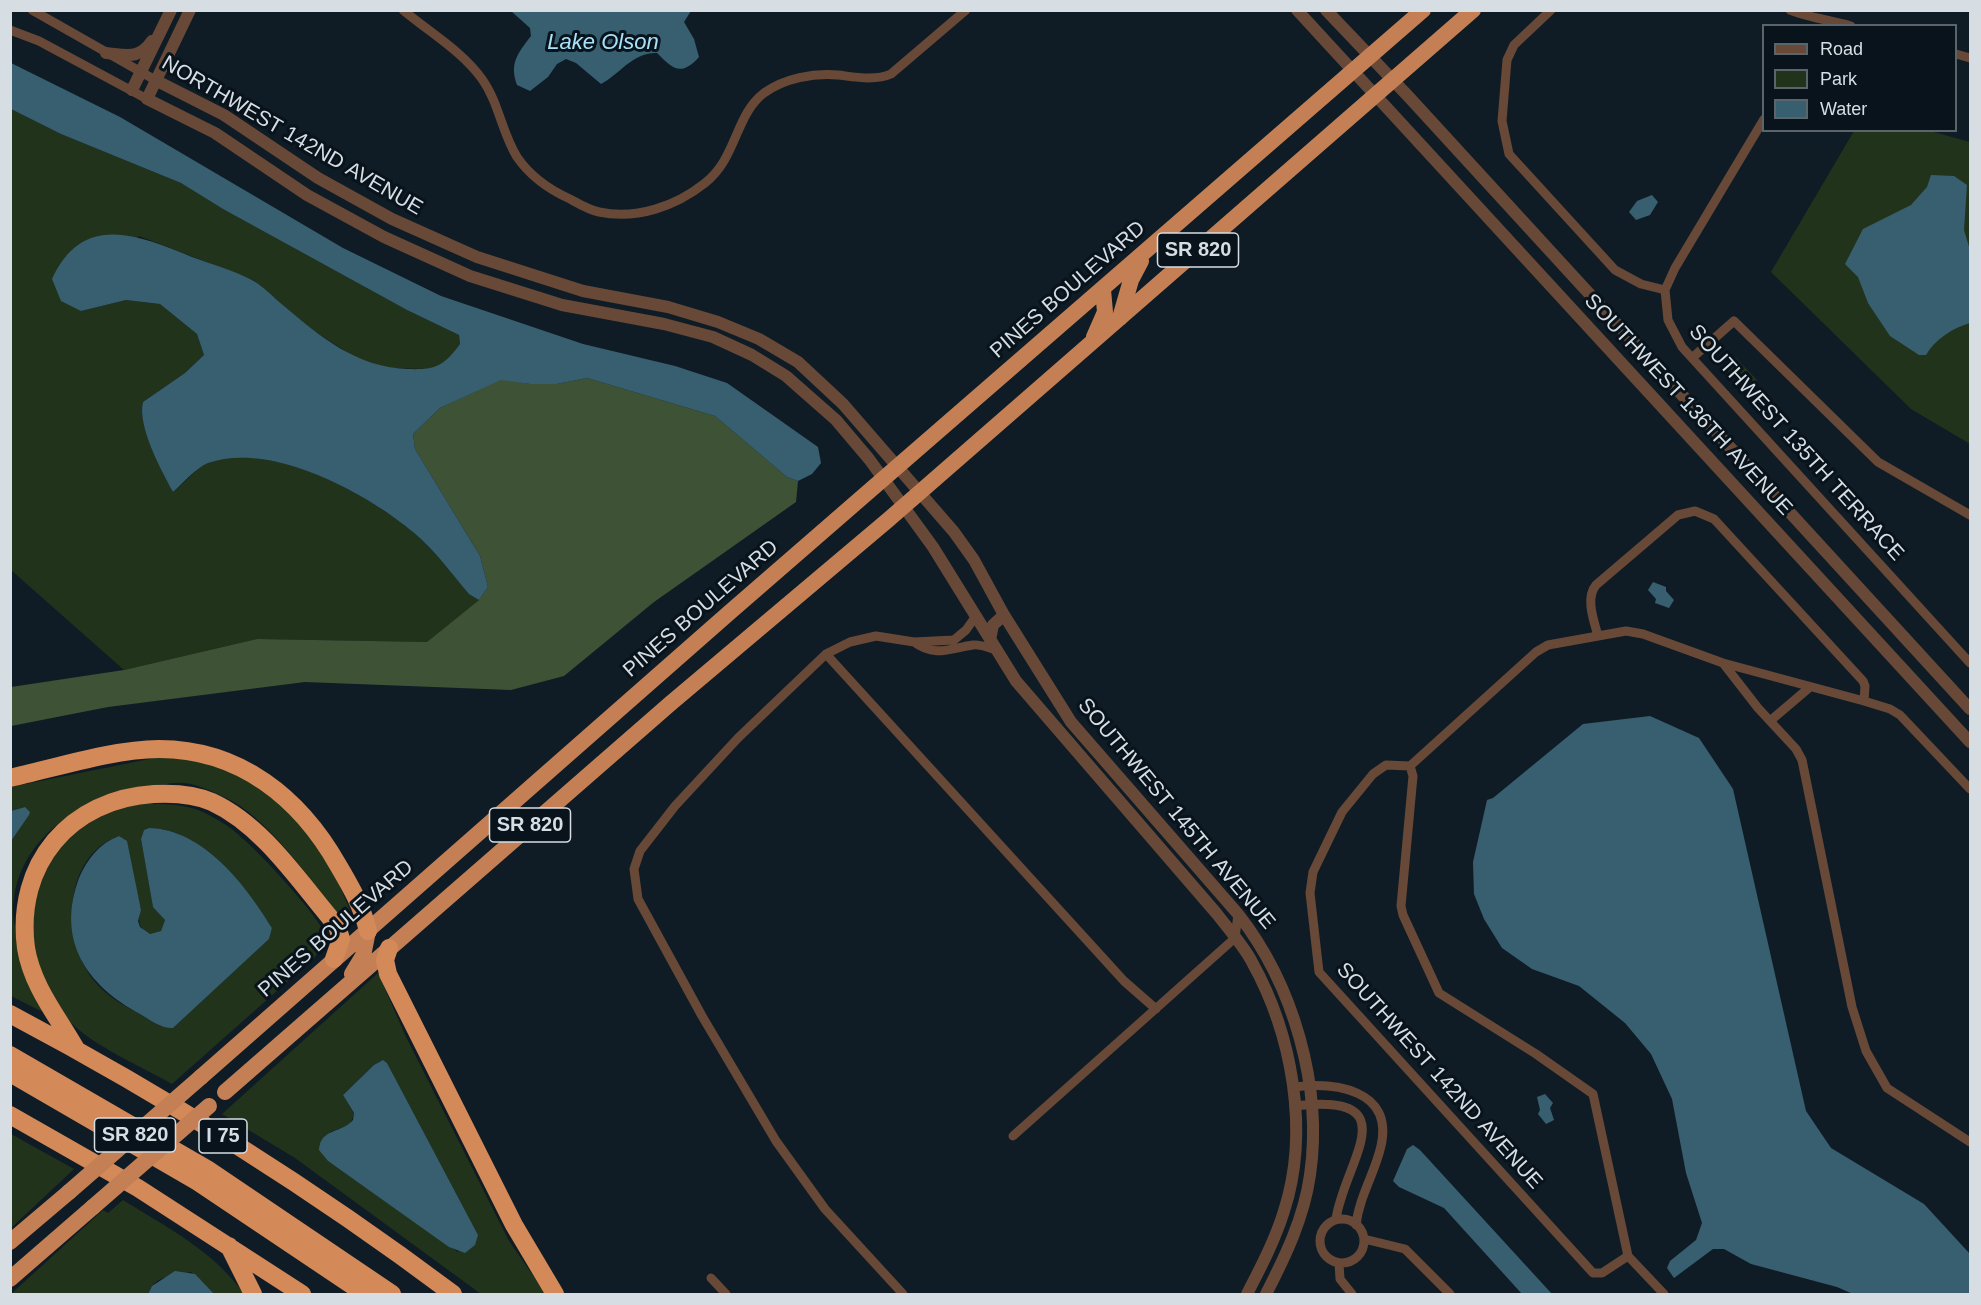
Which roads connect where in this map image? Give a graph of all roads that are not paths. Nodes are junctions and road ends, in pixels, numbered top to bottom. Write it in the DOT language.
graph roads {
  1 [pos="24,10"];
  2 [pos="32,10"];
  3 [pos="171,10"];
  4 [pos="190,10"];
  5 [pos="403,10"];
  6 [pos="966,10"];
  7 [pos="1297,10"];
  8 [pos="1326,10"];
  9 [pos="1423,10"];
  10 [pos="1473,10"];
  11 [pos="1551,10"];
  12 [pos="1790,10"];
  13 [pos="47,19"];
  14 [pos="1812,22"];
  15 [pos="165,24"];
  16 [pos="1844,24"];
  17 [pos="10,28"];
  18 [pos="106,53"];
  19 [pos="1371,57"];
  20 [pos="1353,72"];
  21 [pos="141,73"];
  22 [pos="1394,80"];
  23 [pos="157,81"];
  24 [pos="132,90"];
  25 [pos="1376,96"];
  26 [pos="147,99"];
  27 [pos="1762,122"];
  28 [pos="1146,252"];
  29 [pos="1103,290"];
  30 [pos="1665,290"];
  31 [pos="1120,318"];
  32 [pos="1092,342"];
  33 [pos="1692,358"];
  34 [pos="899,467"];
  35 [pos="884,480"];
  36 [pos="920,491"];
  37 [pos="904,506"];
  38 [pos="1971,515"];
  39 [pos="1004,615"];
  40 [pos="976,616"];
  41 [pos="1598,636"];
  42 [pos="914,642"];
  43 [pos="993,645"];
  44 [pos="826,654"];
  45 [pos="1722,663"];
  46 [pos="1971,663"];
  47 [pos="1810,687"];
  48 [pos="1863,701"];
  49 [pos="1971,709"];
  50 [pos="1770,721"];
  51 [pos="1971,741"];
  52 [pos="1410,766"];
  53 [pos="10,778"];
  54 [pos="1971,789"];
  55 [pos="1238,914"];
  56 [pos="368,931"];
  57 [pos="1235,938"];
  58 [pos="389,948"];
  59 [pos="334,959"];
  60 [pos="341,990"];
  61 [pos="1156,1009"];
  62 [pos="10,1014"];
  63 [pos="76,1049"];
  64 [pos="10,1055"];
  65 [pos="10,1073"];
  66 [pos="1310,1085"];
  67 [pos="1294,1087"];
  68 [pos="225,1092"];
  69 [pos="1311,1104"];
  70 [pos="208,1106"];
  71 [pos="1294,1106"];
  72 [pos="10,1115"];
  73 [pos="1013,1136"];
  74 [pos="1971,1142"];
  75 [pos="1336,1219"];
  76 [pos="1356,1224"];
  77 [pos="1364,1239"];
  78 [pos="10,1242"];
  79 [pos="229,1246"];
  80 [pos="1628,1256"];
  81 [pos="1339,1263"];
  82 [pos="711,1278"];
  83 [pos="10,1279"];
  84 [pos="253,1294"];
  85 [pos="302,1294"];
  86 [pos="364,1294"];
  87 [pos="392,1294"];
  88 [pos="453,1294"];
  89 [pos="555,1294"];
  90 [pos="726,1294"];
  91 [pos="903,1294"];
  92 [pos="1247,1294"];
  93 [pos="1266,1294"];
  94 [pos="1352,1294"];
  95 [pos="1450,1294"];
  96 [pos="1664,1294"];
  1 -- 13 [label="street, NORTHWEST 142ND AVENUE"];
  2 -- 13 [label="street, NORTHWEST 142ND AVENUE"];
  3 -- 15 [label="street"];
  4 -- 23 [label="street"];
  5 -- 6 [label="street"];
  7 -- 20 [label="street, SOUTHWEST 136TH AVENUE"];
  8 -- 19 [label="street, SOUTHWEST 136TH AVENUE"];
  9 -- 19 [label="highway, PINES BOULEVARD / SR 820"];
  10 -- 22 [label="highway, SR 820"];
  11 -- 30 [label="street"];
  12 -- 14 [label="street"];
  13 -- 18 [label="street, NORTHWEST 142ND AVENUE"];
  14 -- 16 [label="street"];
  15 -- 18 [label="street"];
  15 -- 21 [label="street"];
  17 -- 24 [label="street, NORTHWEST 142ND AVENUE"];
  18 -- 21 [label="street, NORTHWEST 142ND AVENUE"];
  19 -- 20 [label="highway, PINES BOULEVARD / SR 820"];
  19 -- 22 [label="street, SOUTHWEST 136TH AVENUE"];
  20 -- 25 [label="street, SOUTHWEST 136TH AVENUE"];
  20 -- 28 [label="highway, PINES BOULEVARD / SR 820"];
  21 -- 23 [label="street, NORTHWEST 142ND AVENUE"];
  21 -- 24 [label="street"];
  22 -- 25 [label="highway, SR 820"];
  22 -- 49 [label="street, SOUTHWEST 136TH AVENUE"];
  23 -- 26 [label="street"];
  23 -- 34 [label="street, NORTHWEST 142ND AVENUE"];
  24 -- 26 [label="street, NORTHWEST 142ND AVENUE"];
  25 -- 31 [label="highway, SR 820"];
  25 -- 51 [label="street, SOUTHWEST 136TH AVENUE"];
  26 -- 35 [label="street, NORTHWEST 142ND AVENUE"];
  27 -- 30 [label="street"];
  28 -- 29 [label="highway, PINES BOULEVARD / SR 820"];
  28 -- 31 [label="highway"];
  29 -- 32 [label="highway"];
  29 -- 34 [label="highway, PINES BOULEVARD / SR 820"];
  30 -- 33 [label="street, SOUTHWEST 135TH TERRACE"];
  31 -- 32 [label="highway, SR 820"];
  32 -- 36 [label="highway, SR 820"];
  33 -- 38 [label="street"];
  33 -- 46 [label="street, SOUTHWEST 135TH TERRACE"];
  34 -- 35 [label="highway, PINES BOULEVARD / SR 820"];
  34 -- 36 [label="street, NORTHWEST 142ND AVENUE"];
  35 -- 37 [label="street, NORTHWEST 142ND AVENUE"];
  35 -- 56 [label="highway, PINES BOULEVARD / SR 820"];
  36 -- 37 [label="highway, SR 820"];
  36 -- 39 [label="street, SOUTHWEST 145TH AVENUE"];
  37 -- 40 [label="street, SOUTHWEST 145TH AVENUE"];
  37 -- 58 [label="highway, SR 820"];
  39 -- 43 [label="street"];
  39 -- 55 [label="street, SOUTHWEST 145TH AVENUE"];
  40 -- 42 [label="street"];
  40 -- 43 [label="street, SOUTHWEST 145TH AVENUE"];
  41 -- 45 [label="street"];
  41 -- 48 [label="street"];
  41 -- 52 [label="street"];
  42 -- 43 [label="street"];
  42 -- 44 [label="street"];
  43 -- 57 [label="street, SOUTHWEST 145TH AVENUE"];
  44 -- 61 [label="street"];
  44 -- 91 [label="street"];
  45 -- 47 [label="street"];
  45 -- 50 [label="street"];
  47 -- 48 [label="street"];
  47 -- 50 [label="street"];
  48 -- 54 [label="street"];
  50 -- 74 [label="street"];
  52 -- 80 [label="street"];
  52 -- 80 [label="street, SOUTHWEST 142ND AVENUE"];
  53 -- 56 [label="highway"];
  55 -- 57 [label="street"];
  55 -- 66 [label="street, SOUTHWEST 145TH AVENUE"];
  56 -- 59 [label="highway, PINES BOULEVARD / SR 820"];
  56 -- 60 [label="highway"];
  57 -- 61 [label="street"];
  57 -- 67 [label="street, SOUTHWEST 145TH AVENUE"];
  58 -- 60 [label="highway, SR 820"];
  58 -- 89 [label="highway"];
  59 -- 63 [label="highway"];
  59 -- 78 [label="highway, PINES BOULEVARD / SR 820, bridge"];
  60 -- 68 [label="highway, SR 820"];
  61 -- 73 [label="street"];
  62 -- 63 [label="highway, I 75"];
  63 -- 88 [label="highway, I 75"];
  64 -- 87 [label="highway"];
  65 -- 86 [label="highway"];
  66 -- 67 [label="street"];
  66 -- 69 [label="street, SOUTHWEST 145TH AVENUE"];
  66 -- 76 [label="street"];
  67 -- 71 [label="street, SOUTHWEST 145TH AVENUE"];
  69 -- 71 [label="street"];
  69 -- 75 [label="street"];
  69 -- 93 [label="street, SOUTHWEST 145TH AVENUE"];
  70 -- 83 [label="highway, SR 820, bridge"];
  71 -- 92 [label="street, SOUTHWEST 145TH AVENUE"];
  72 -- 79 [label="highway"];
  75 -- 76 [label="street"];
  75 -- 81 [label="street"];
  76 -- 77 [label="street"];
  77 -- 81 [label="street"];
  77 -- 95 [label="street"];
  79 -- 84 [label="highway"];
  79 -- 85 [label="highway"];
  80 -- 96 [label="street"];
  81 -- 94 [label="street"];
  82 -- 90 [label="street"];
}
